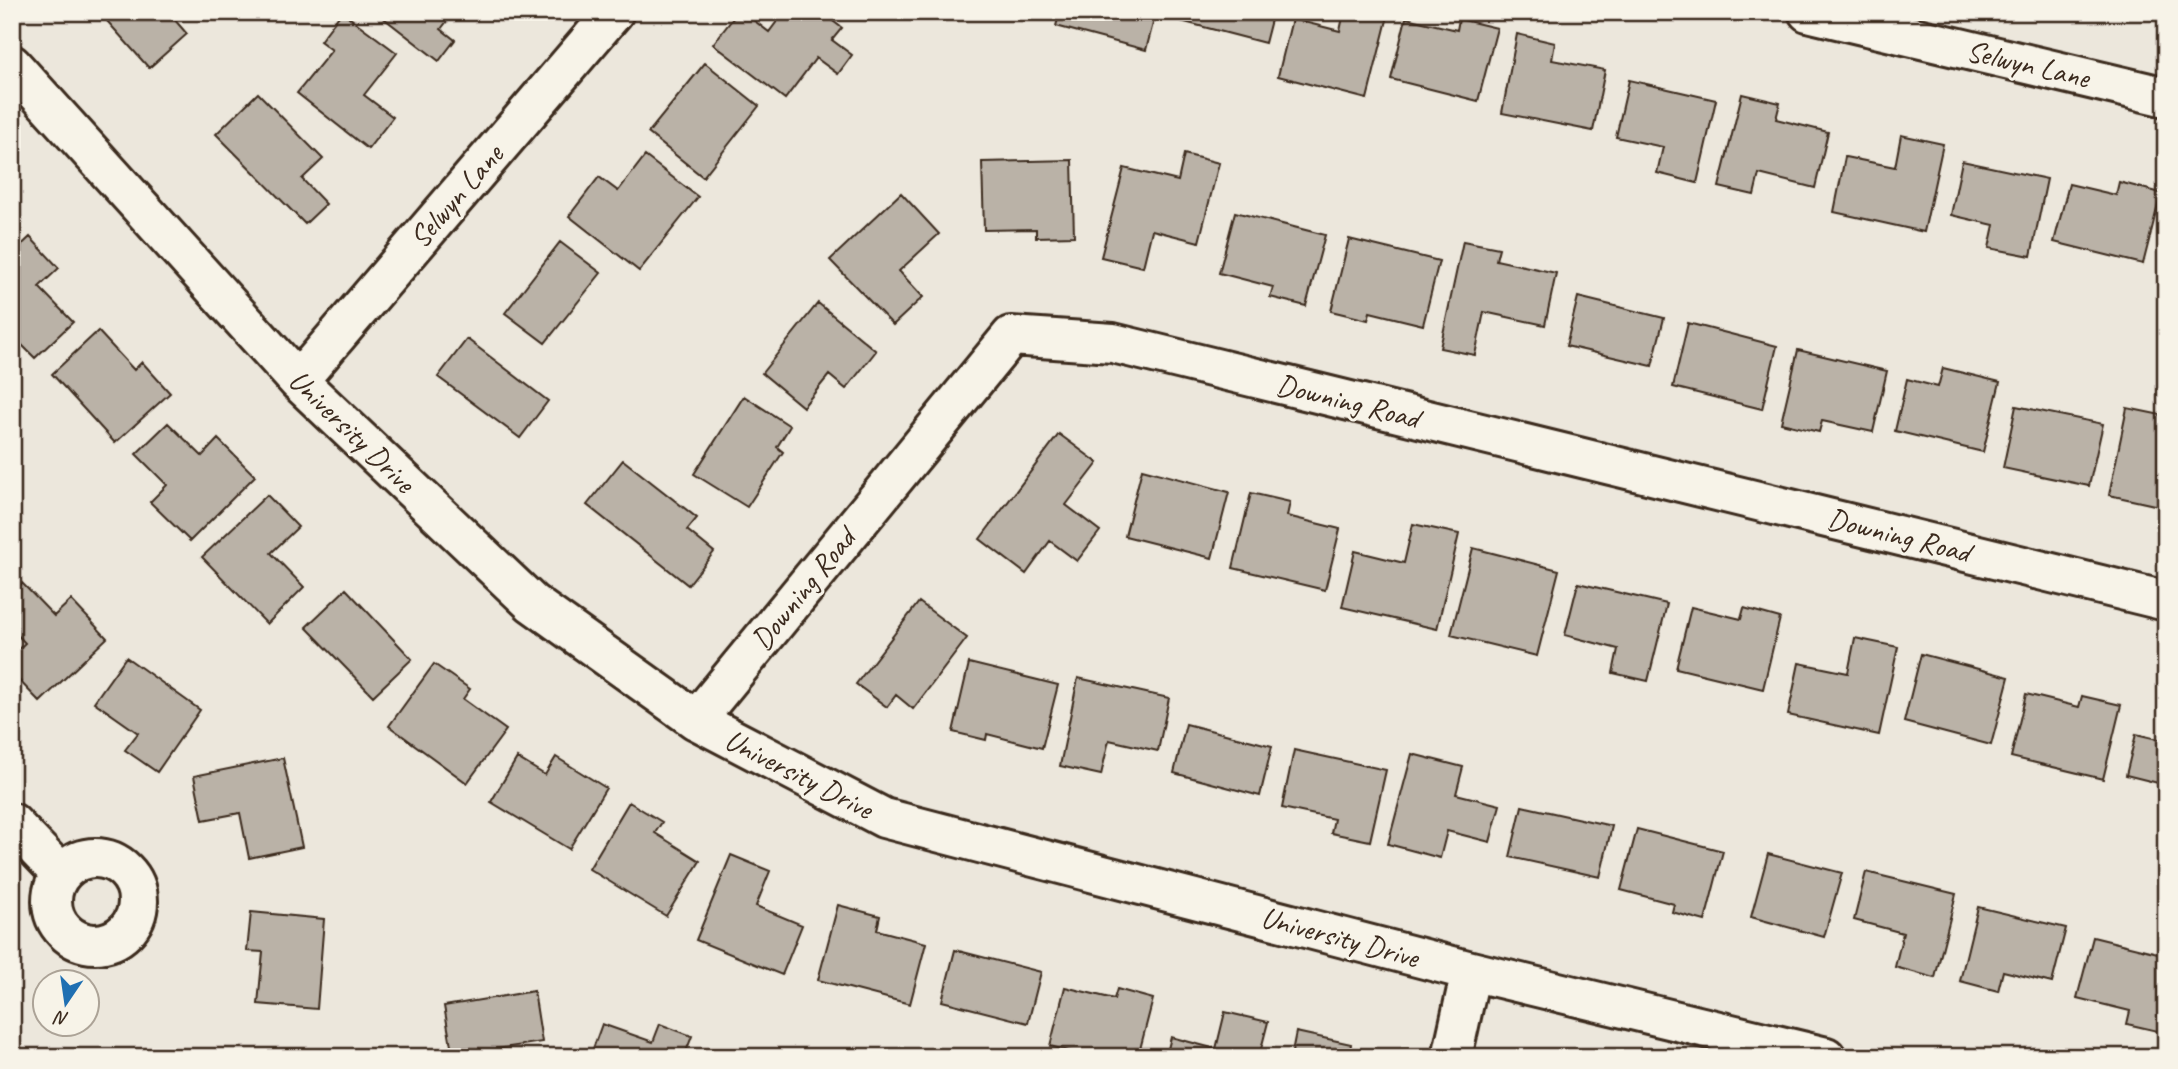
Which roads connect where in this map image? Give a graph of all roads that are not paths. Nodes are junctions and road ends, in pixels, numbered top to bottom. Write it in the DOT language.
graph roads {
  1 [pos="614,12"];
  2 [pos="1808,12"];
  3 [pos="12,65"];
  4 [pos="2166,97"];
  5 [pos="298,381"];
  6 [pos="2166,601"];
  7 [pos="695,720"];
  8 [pos="12,823"];
  9 [pos="61,874"];
  10 [pos="1471,971"];
  11 [pos="1452,1057"];
  12 [pos="1826,1057"];
  1 -- 5 [label="street, Selwyn Lane"];
  2 -- 4 [label="street, Selwyn Lane"];
  3 -- 5 [label="street, University Drive"];
  5 -- 7 [label="street, University Drive"];
  6 -- 7 [label="street, Downing Road"];
  7 -- 10 [label="street, University Drive"];
  8 -- 9 [label="street"];
  10 -- 11 [label="street"];
  10 -- 12 [label="street, University Drive"];
}
